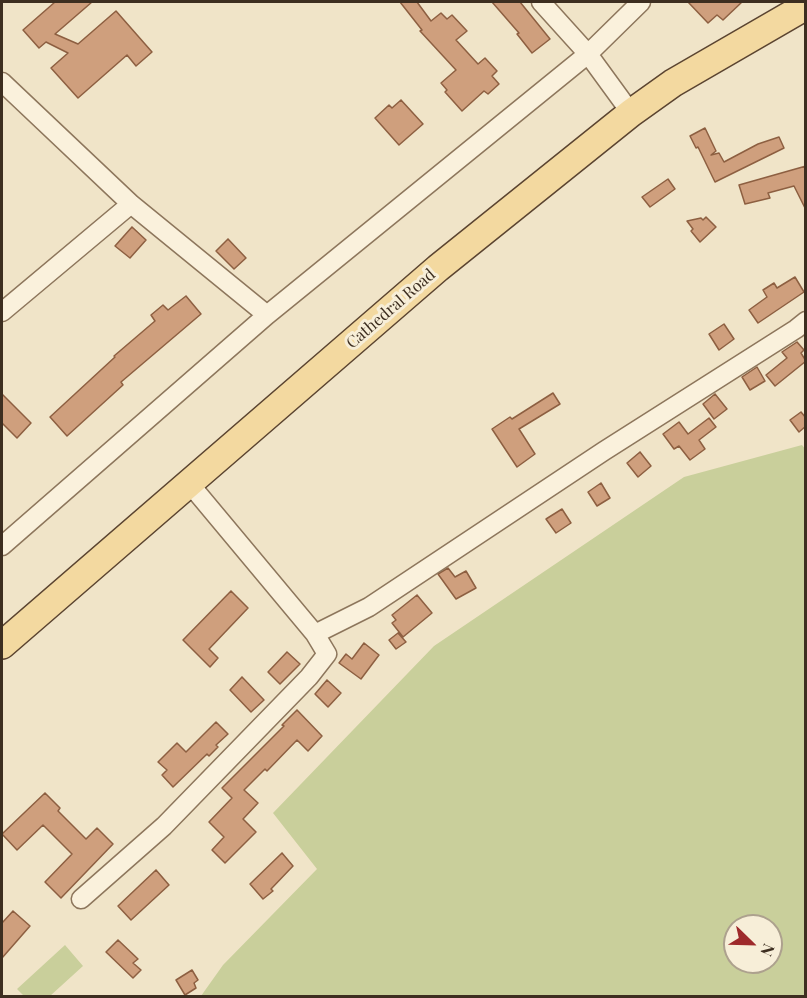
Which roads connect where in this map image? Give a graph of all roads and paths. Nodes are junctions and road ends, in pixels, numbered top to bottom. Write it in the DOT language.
graph roads {
  1 [pos="541,2"];
  2 [pos="640,2"];
  3 [pos="806,6"];
  4 [pos="588,54"];
  5 [pos="2,82"];
  6 [pos="631,113"];
  7 [pos="130,204"];
  8 [pos="2,312"];
  9 [pos="267,315"];
  10 [pos="806,321"];
  11 [pos="189,483"];
  12 [pos="2,546"];
  13 [pos="315,634"];
  14 [pos="2,645"];
  15 [pos="81,899"];
  1 -- 4 [label="street"];
  2 -- 4 [label="street"];
  3 -- 6 [label="main road, Cathedral Road"];
  4 -- 6 [label="street"];
  4 -- 9 [label="street"];
  5 -- 7 [label="street"];
  6 -- 11 [label="main road, Cathedral Road"];
  7 -- 8 [label="street"];
  7 -- 9 [label="street"];
  9 -- 12 [label="street"];
  10 -- 13 [label="street"];
  11 -- 13 [label="street"];
  11 -- 14 [label="main road, Cathedral Road"];
  13 -- 15 [label="street"];
}
